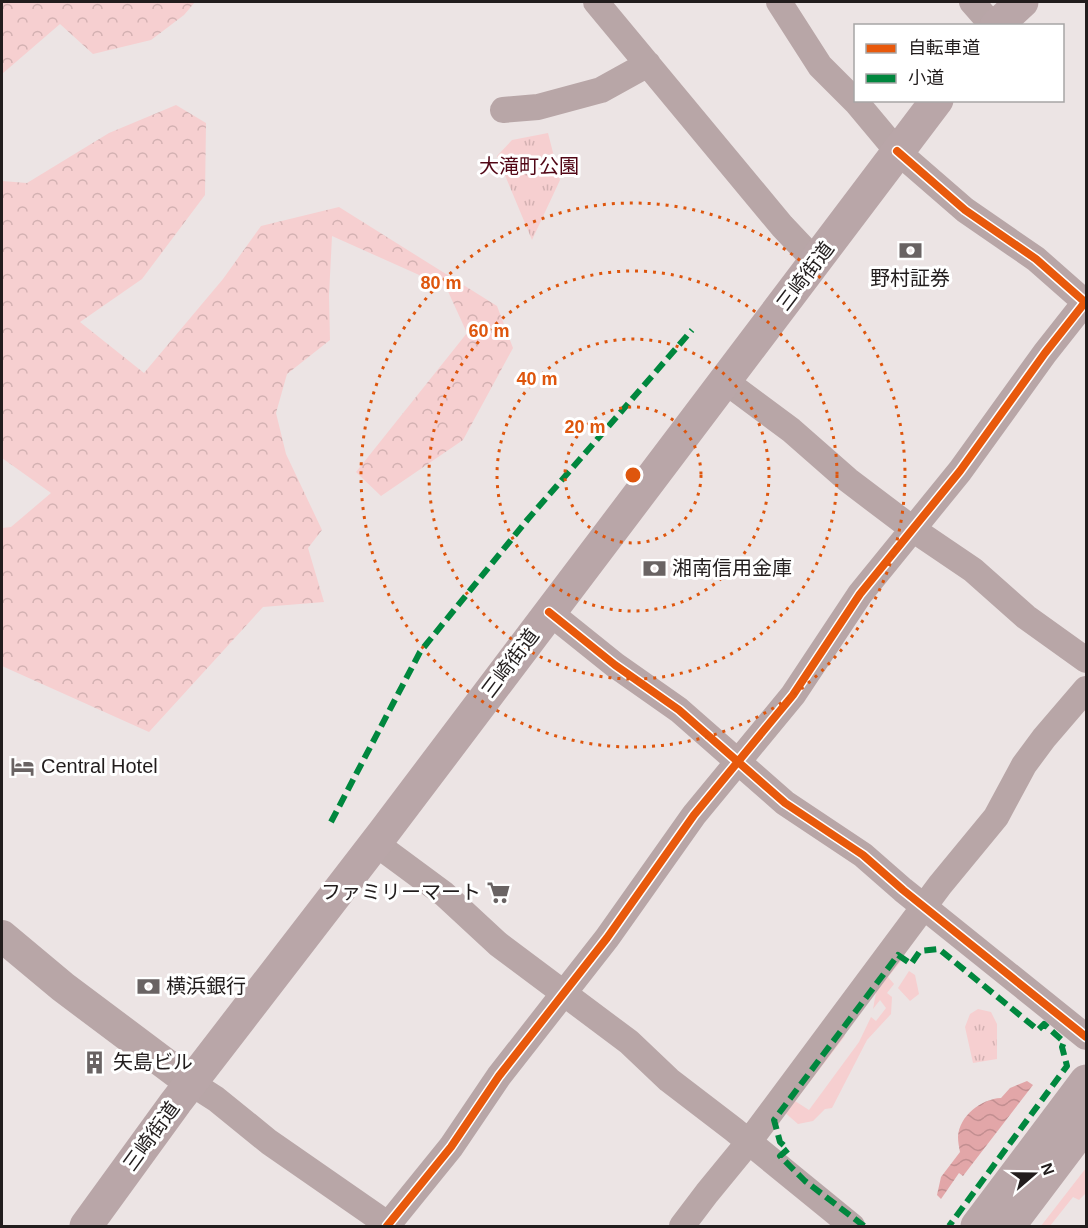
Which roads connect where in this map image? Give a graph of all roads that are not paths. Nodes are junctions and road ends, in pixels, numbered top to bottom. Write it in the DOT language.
graph roads {
  1 [pos="596,2"];
  2 [pos="779,2"];
  3 [pos="972,2"];
  4 [pos="1022,2"];
  5 [pos="993,24"];
  6 [pos="997,24"];
  7 [pos="648,64"];
  8 [pos="854,100"];
  9 [pos="856,102"];
  10 [pos="935,102"];
  11 [pos="503,111"];
  12 [pos="897,151"];
  13 [pos="816,262"];
  14 [pos="1086,302"];
  15 [pos="725,381"];
  16 [pos="914,530"];
  17 [pos="549,612"];
  18 [pos="1086,660"];
  19 [pos="1086,689"];
  20 [pos="738,761"];
  21 [pos="375,843"];
  22 [pos="924,907"];
  23 [pos="2,936"];
  24 [pos="563,994"];
  25 [pos="1086,1037"];
  26 [pos="1086,1081"];
  27 [pos="191,1083"];
  28 [pos="1086,1124"];
  29 [pos="748,1143"];
  30 [pos="388,1226"];
  31 [pos="86,1227"];
  32 [pos="682,1227"];
  33 [pos="852,1227"];
  34 [pos="977,1227"];
  35 [pos="1009,1227"];
  1 -- 7 [label="street"];
  2 -- 8 [label="street"];
  3 -- 5 [label="street"];
  4 -- 6 [label="main road"];
  7 -- 11 [label="street"];
  7 -- 13 [label="street"];
  9 -- 12 [label="street"];
  10 -- 12 [label="main road, 三崎街道"];
  12 -- 13 [label="main road, 三崎街道"];
  12 -- 14 [label="street"];
  13 -- 15 [label="main road, 三崎街道"];
  14 -- 16 [label="street"];
  15 -- 16 [label="street"];
  15 -- 17 [label="main road, 三崎街道"];
  16 -- 18 [label="street"];
  16 -- 20 [label="street"];
  17 -- 20 [label="street"];
  17 -- 21 [label="main road, 三崎街道"];
  19 -- 22 [label="street"];
  20 -- 22 [label="street"];
  20 -- 24 [label="street"];
  21 -- 24 [label="street"];
  21 -- 27 [label="main road, 三崎街道"];
  22 -- 25 [label="street"];
  22 -- 29 [label="street"];
  23 -- 27 [label="street"];
  24 -- 29 [label="street"];
  24 -- 30 [label="street"];
  26 -- 34 [label="highway"];
  27 -- 30 [label="street"];
  27 -- 31 [label="main road, 三崎街道"];
  28 -- 35 [label="highway"];
  29 -- 32 [label="street"];
  29 -- 33 [label="street"];
}
